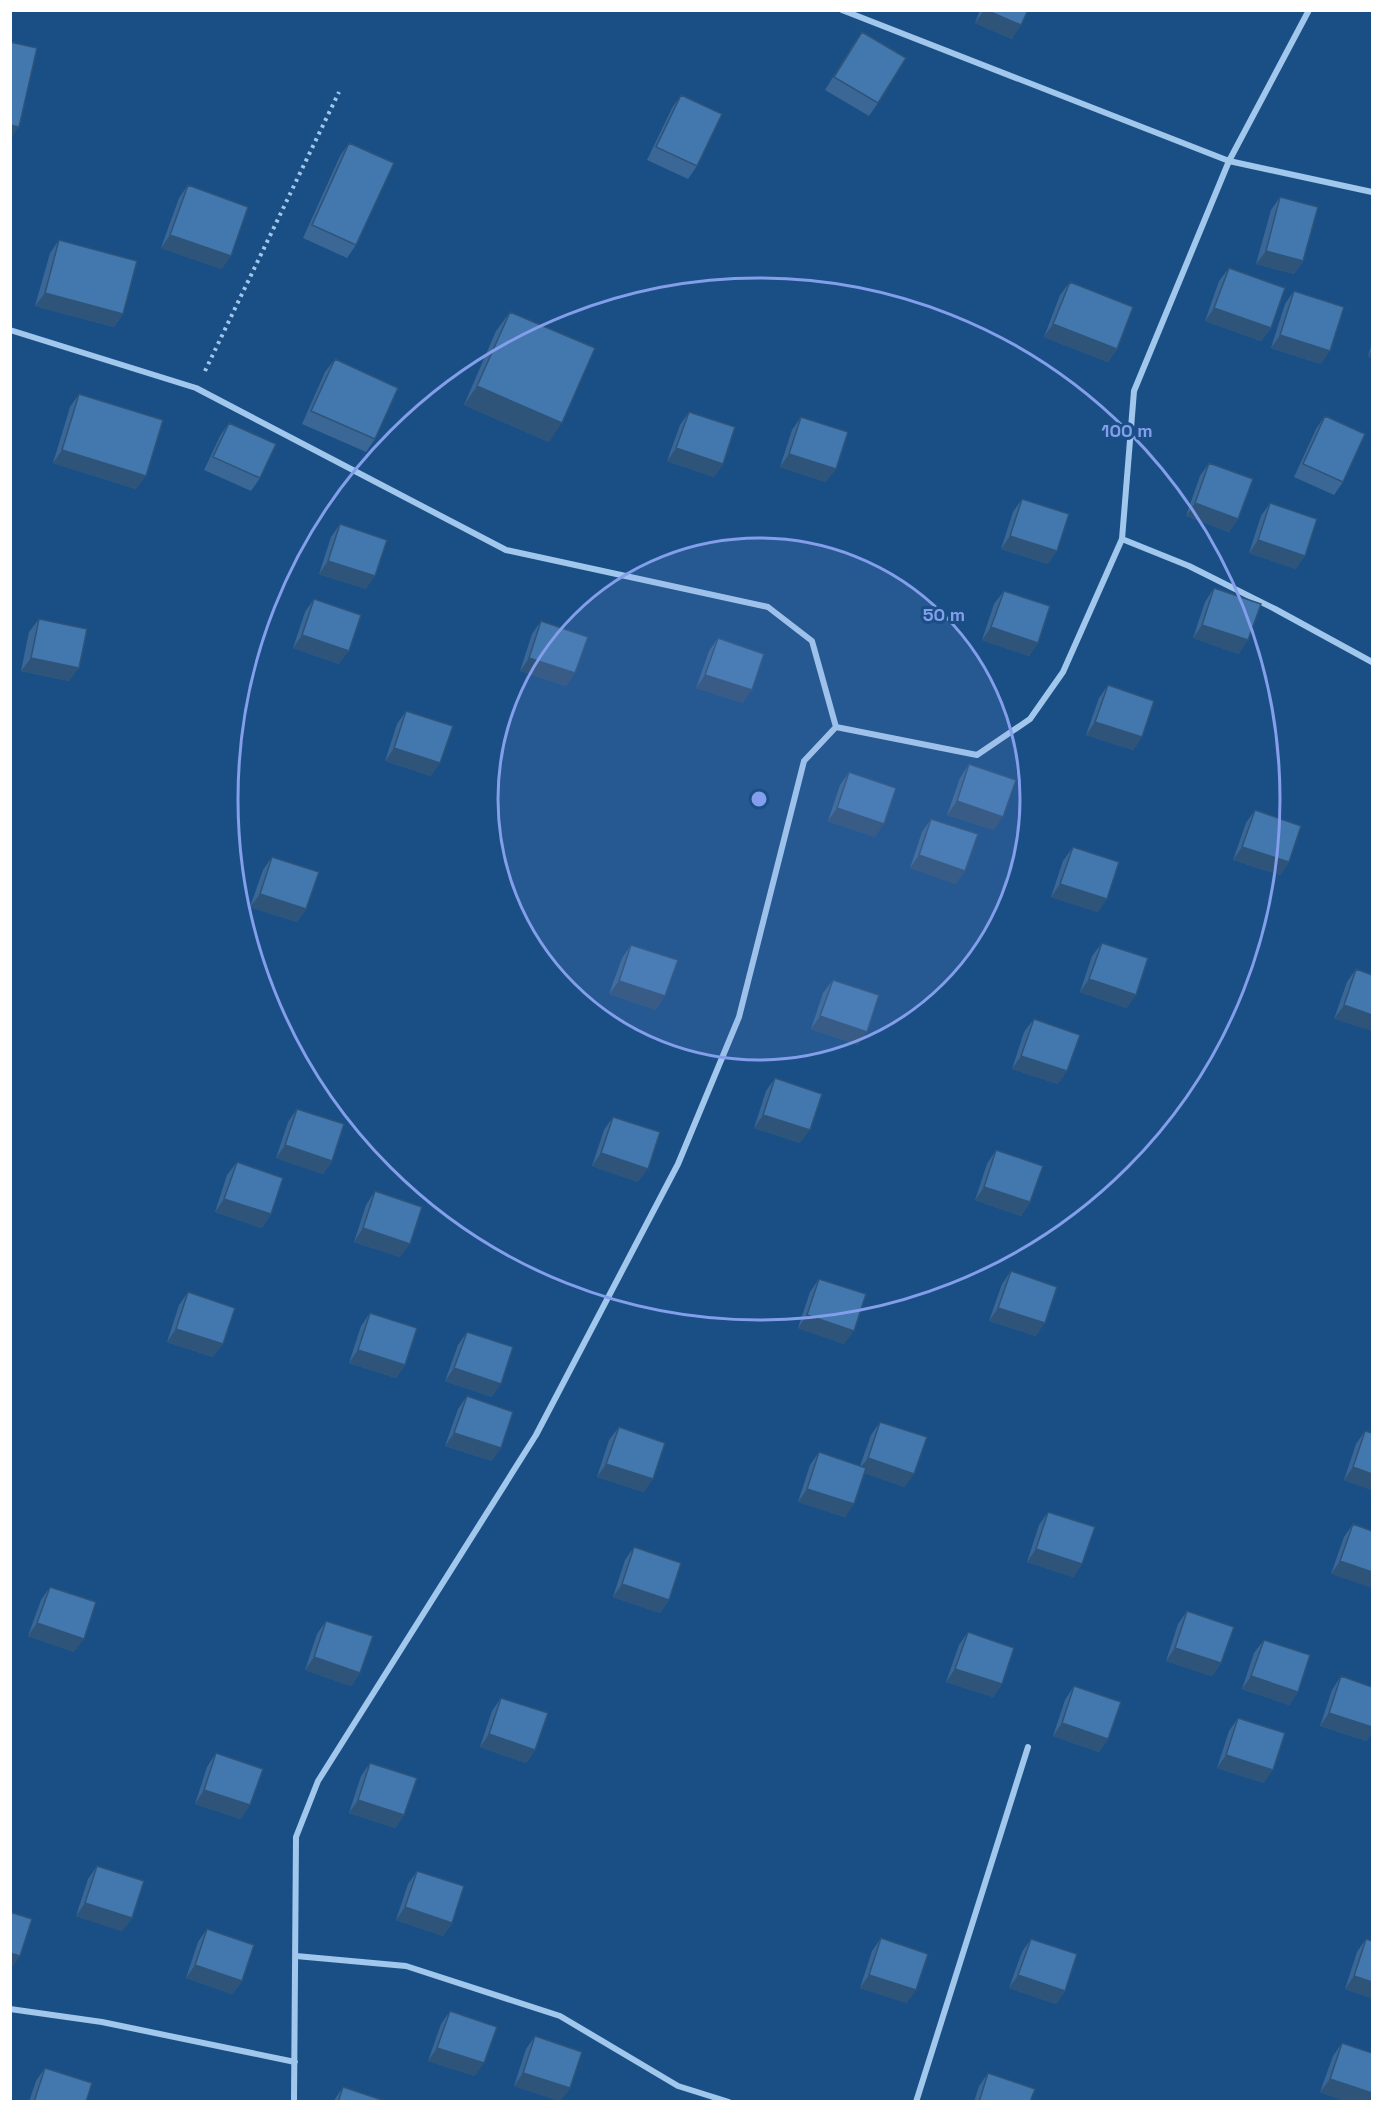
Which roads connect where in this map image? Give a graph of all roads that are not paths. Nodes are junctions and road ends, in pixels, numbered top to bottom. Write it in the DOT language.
graph roads {
  1 [pos="842,10"];
  2 [pos="1309,10"];
  3 [pos="1230,161"];
  4 [pos="1372,192"];
  5 [pos="10,330"];
  6 [pos="1122,539"];
  7 [pos="1372,662"];
  8 [pos="836,727"];
  9 [pos="1028,1747"];
  10 [pos="296,1956"];
  11 [pos="10,2009"];
  12 [pos="295,2062"];
  13 [pos="294,2102"];
  14 [pos="729,2102"];
  15 [pos="916,2102"];
  1 -- 3 [label="street"];
  2 -- 3 [label="street"];
  3 -- 4 [label="street"];
  3 -- 6 [label="street"];
  5 -- 8 [label="street"];
  6 -- 7 [label="street"];
  6 -- 8 [label="street"];
  8 -- 10 [label="street"];
  9 -- 15 [label="street"];
  10 -- 12 [label="street"];
  10 -- 14 [label="street"];
  11 -- 12 [label="street"];
  12 -- 13 [label="street"];
}
